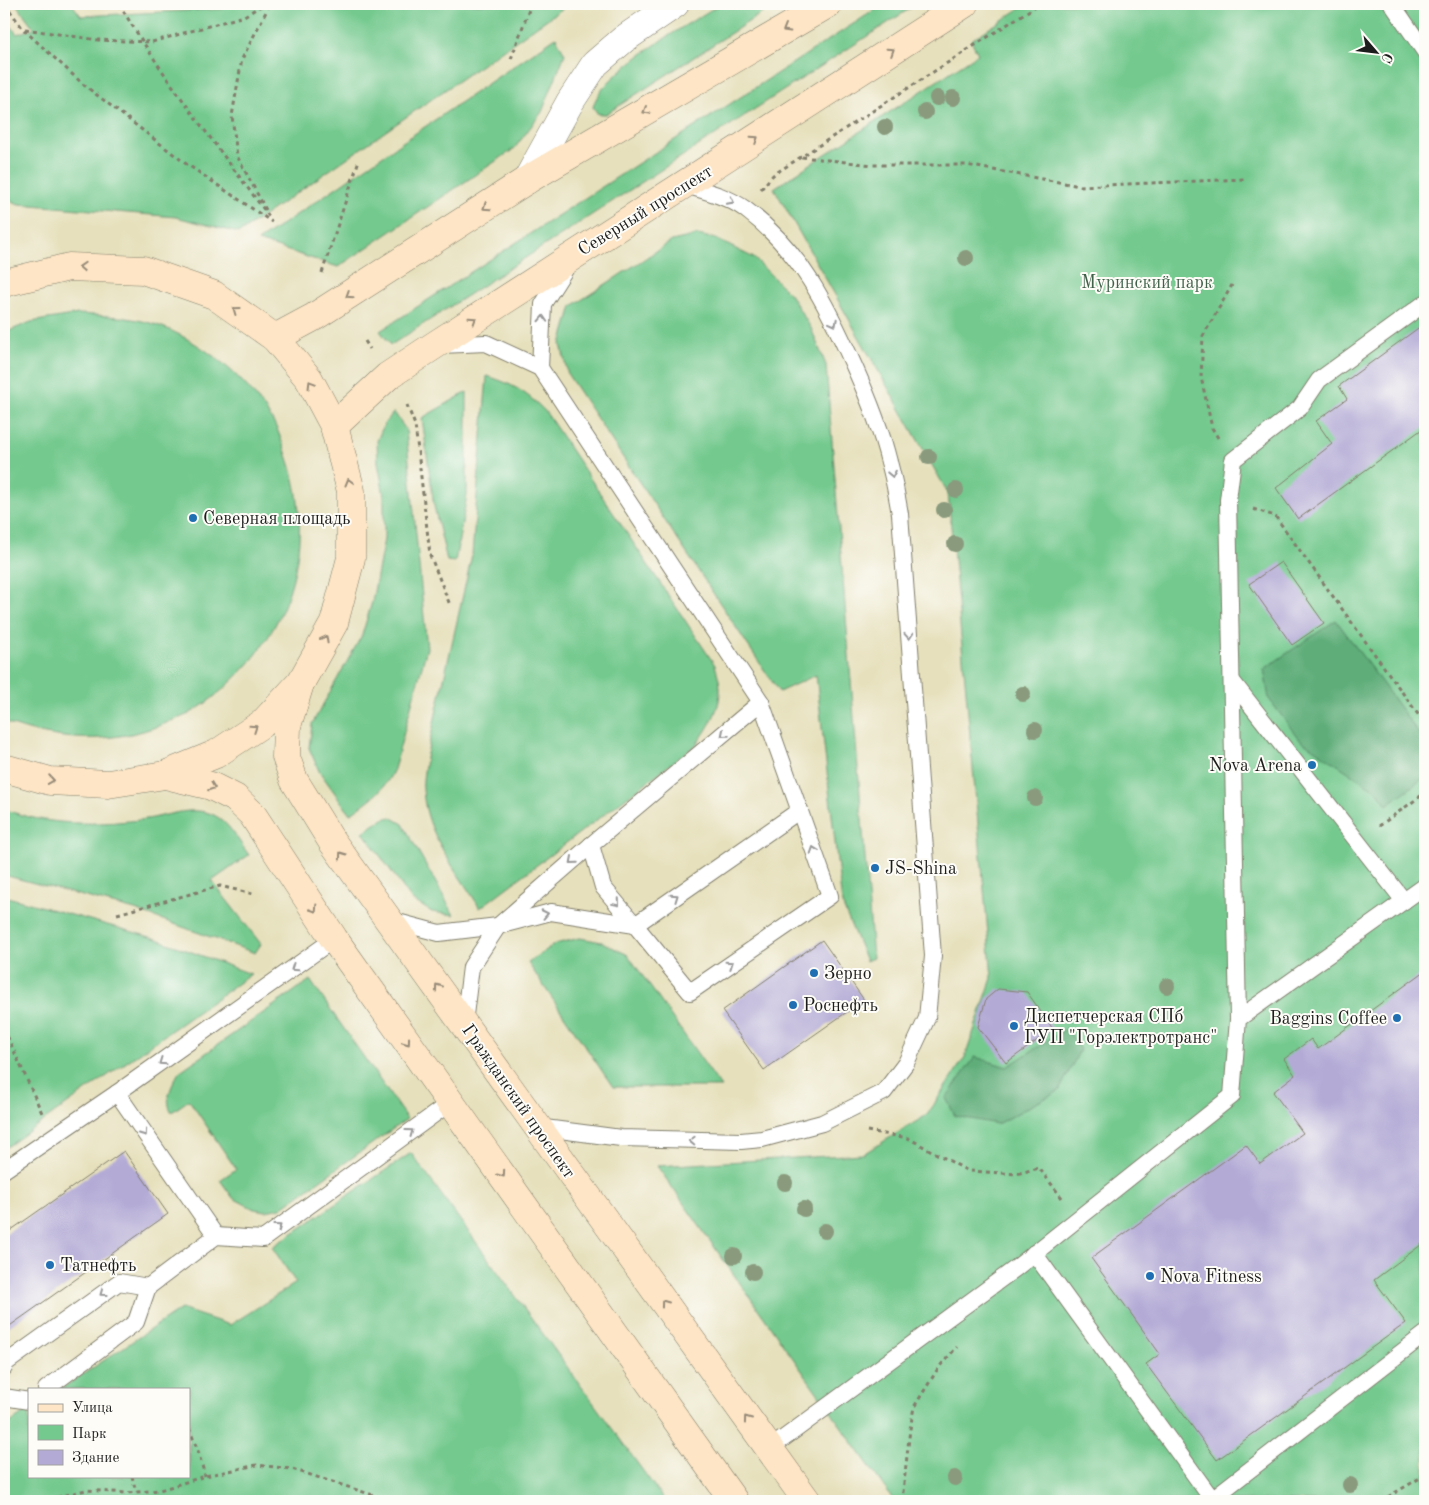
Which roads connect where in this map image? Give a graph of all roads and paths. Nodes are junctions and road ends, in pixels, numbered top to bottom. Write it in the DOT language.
graph roads {
  1 [pos="5,4"];
  2 [pos="120,4"];
  3 [pos="264,4"];
  4 [pos="270,4"];
  5 [pos="531,4"];
  6 [pos="675,4"];
  7 [pos="828,4"];
  8 [pos="964,4"];
  9 [pos="1039,4"];
  10 [pos="1392,4"];
  11 [pos="23,29"];
  12 [pos="142,42"];
  13 [pos="1425,52"];
  14 [pos="512,60"];
  15 [pos="802,157"];
  16 [pos="359,160"];
  17 [pos="1246,178"];
  18 [pos="526,180"];
  19 [pos="685,185"];
  20 [pos="744,208"];
  21 [pos="272,222"];
  22 [pos="574,255"];
  23 [pos="322,273"];
  24 [pos="4,283"];
  25 [pos="1232,285"];
  26 [pos="1425,303"];
  27 [pos="275,338"];
  28 [pos="434,345"];
  29 [pos="540,368"];
  30 [pos="407,405"];
  31 [pos="334,426"];
  32 [pos="1233,460"];
  33 [pos="1228,500"];
  34 [pos="450,605"];
  35 [pos="1232,681"];
  36 [pos="301,682"];
  37 [pos="761,702"];
  38 [pos="1425,724"];
  39 [pos="4,768"];
  40 [pos="165,775"];
  41 [pos="1425,793"];
  42 [pos="800,810"];
  43 [pos="1358,842"];
  44 [pos="591,845"];
  45 [pos="1425,886"];
  46 [pos="252,894"];
  47 [pos="1404,901"];
  48 [pos="117,914"];
  49 [pos="390,920"];
  50 [pos="635,925"];
  51 [pos="498,926"];
  52 [pos="334,939"];
  53 [pos="1238,1019"];
  54 [pos="464,1023"];
  55 [pos="4,1029"];
  56 [pos="116,1093"];
  57 [pos="451,1102"];
  58 [pos="822,1123"];
  59 [pos="537,1126"];
  60 [pos="53,1138"];
  61 [pos="4,1170"];
  62 [pos="1078,1219"];
  63 [pos="216,1236"];
  64 [pos="1034,1253"];
  65 [pos="148,1288"];
  66 [pos="1425,1334"];
  67 [pos="960,1343"];
  68 [pos="4,1368"];
  69 [pos="47,1388"];
  70 [pos="4,1397"];
  71 [pos="28,1401"];
  72 [pos="190,1431"];
  73 [pos="769,1450"];
  74 [pos="205,1476"];
  75 [pos="1425,1476"];
  76 [pos="132,1478"];
  77 [pos="136,1492"];
  78 [pos="42,1501"];
  79 [pos="404,1501"];
  80 [pos="734,1501"];
  81 [pos="806,1501"];
  82 [pos="902,1501"];
  83 [pos="1382,1501"];
  1 -- 11 [label="path"];
  2 -- 12 [label="path"];
  3 -- 12 [label="path"];
  4 -- 21 [label="path"];
  5 -- 14 [label="path"];
  6 -- 18 [label="street"];
  7 -- 18 [label="main road, one-way"];
  19 -- 8 [label="main road, Северный проспект, one-way"];
  9 -- 15 [label="path"];
  10 -- 13 [label="lane"];
  11 -- 12 [label="path"];
  11 -- 21 [label="path"];
  12 -- 21 [label="path"];
  15 -- 17 [label="path"];
  15 -- 20 [label="path"];
  16 -- 23 [label="path"];
  18 -- 27 [label="main road, one-way"];
  19 -- 20 [label="lane, one-way"];
  19 -- 22 [label="main road, Северный проспект"];
  20 -- 58 [label="lane, one-way"];
  28 -- 22 [label="main road, Северный проспект, one-way"];
  29 -- 22 [label="lane, one-way"];
  27 -- 24 [label="main road, one-way"];
  25 -- 32 [label="path"];
  26 -- 32 [label="lane"];
  31 -- 27 [label="main road, one-way"];
  28 -- 29 [label="lane"];
  28 -- 31 [label="main road, Северный проспект"];
  29 -- 37 [label="lane"];
  30 -- 34 [label="path"];
  36 -- 31 [label="main road, one-way"];
  32 -- 33 [label="lane"];
  33 -- 35 [label="lane"];
  33 -- 38 [label="path"];
  35 -- 43 [label="lane"];
  35 -- 53 [label="lane"];
  40 -- 36 [label="main road, one-way"];
  49 -- 36 [label="main road, Гражданский проспект, one-way"];
  37 -- 42 [label="lane"];
  37 -- 44 [label="lane, one-way"];
  39 -- 40 [label="main road, one-way"];
  40 -- 52 [label="main road, one-way"];
  41 -- 43 [label="path"];
  50 -- 42 [label="lane, one-way"];
  50 -- 42 [label="lane, one-way"];
  43 -- 47 [label="lane"];
  44 -- 50 [label="lane, one-way"];
  44 -- 51 [label="lane, one-way"];
  45 -- 47 [label="lane"];
  46 -- 48 [label="path"];
  47 -- 53 [label="lane"];
  49 -- 51 [label="lane"];
  54 -- 49 [label="main road, Гражданский проспект, one-way"];
  51 -- 50 [label="lane, one-way"];
  51 -- 54 [label="lane"];
  52 -- 56 [label="lane, one-way"];
  52 -- 57 [label="main road, one-way"];
  53 -- 62 [label="lane"];
  54 -- 59 [label="main road, Гражданский проспект"];
  55 -- 60 [label="path"];
  56 -- 60 [label="lane"];
  56 -- 63 [label="lane, one-way"];
  63 -- 57 [label="lane, one-way"];
  57 -- 80 [label="main road, one-way"];
  58 -- 59 [label="lane, one-way"];
  58 -- 62 [label="path"];
  73 -- 59 [label="main road, Гражданский проспект, one-way"];
  60 -- 61 [label="lane"];
  62 -- 64 [label="lane"];
  63 -- 65 [label="lane"];
  64 -- 66 [label="lane"];
  64 -- 73 [label="lane"];
  65 -- 68 [label="lane, one-way"];
  65 -- 69 [label="lane"];
  67 -- 82 [label="path"];
  70 -- 71 [label="lane"];
  72 -- 74 [label="path"];
  73 -- 81 [label="main road, Гражданский проспект"];
  74 -- 77 [label="path"];
  74 -- 79 [label="path"];
  75 -- 83 [label="path"];
  76 -- 77 [label="path"];
  77 -- 78 [label="path"];
}
